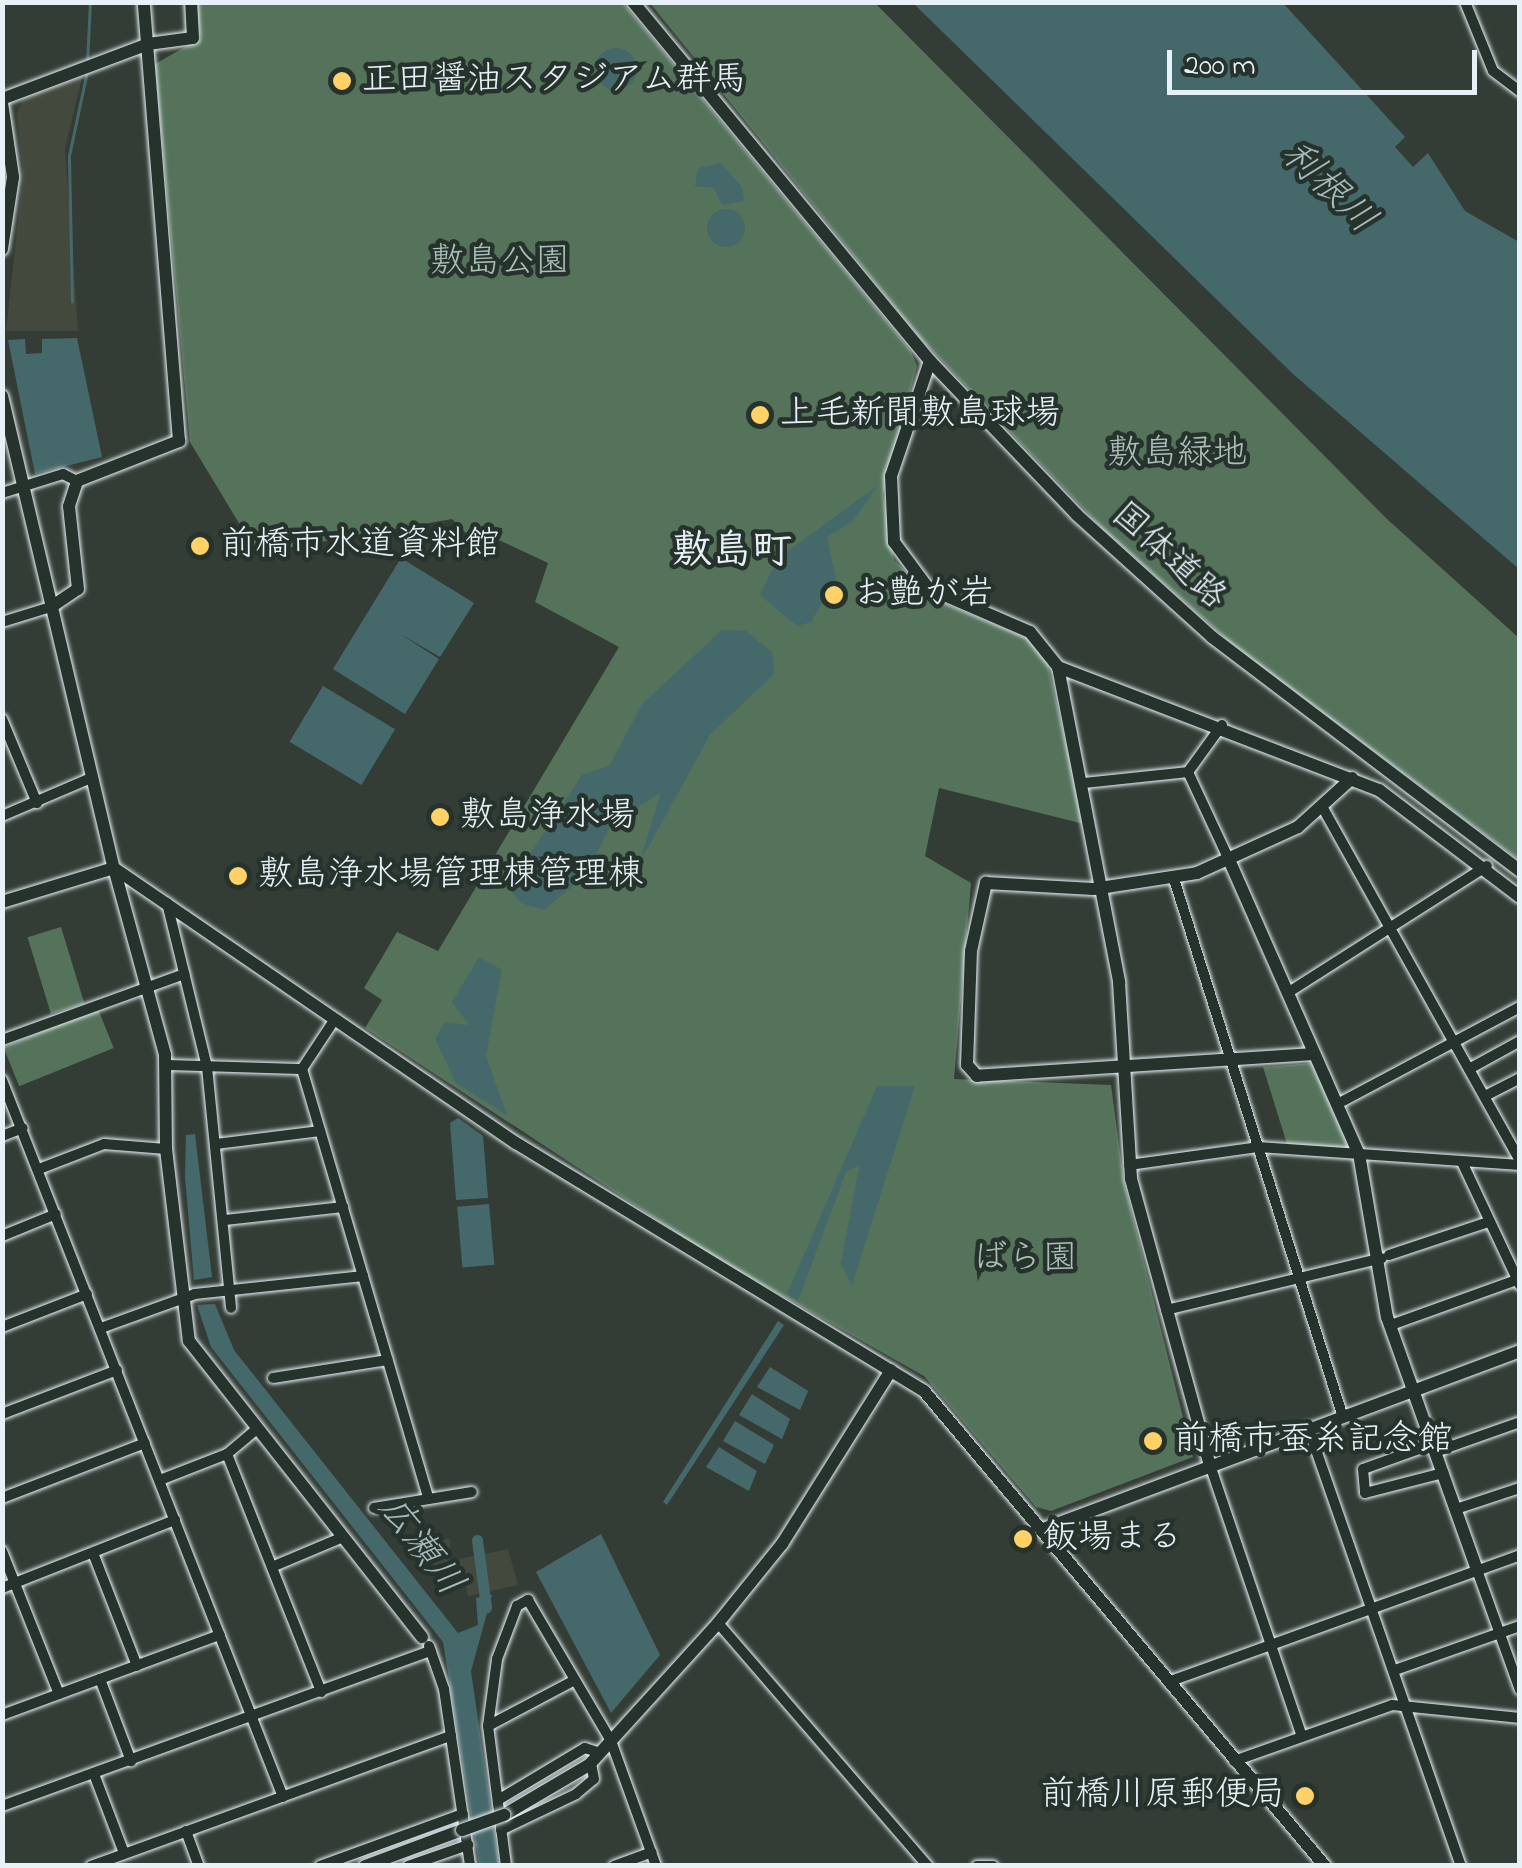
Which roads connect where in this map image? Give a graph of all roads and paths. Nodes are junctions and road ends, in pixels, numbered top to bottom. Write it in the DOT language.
graph roads {
  1 [pos="144,2"];
  2 [pos="191,2"];
  3 [pos="633,2"];
  4 [pos="1465,2"];
  5 [pos="148,44"];
  6 [pos="1520,91"];
  7 [pos="2,101"];
  8 [pos="8,188"];
  9 [pos="2,249"];
  10 [pos="930,361"];
  11 [pos="2,396"];
  12 [pos="77,481"];
  13 [pos="21,486"];
  14 [pos="2,493"];
  15 [pos="52,608"];
  16 [pos="2,622"];
  17 [pos="1058,667"];
  18 [pos="2,719"];
  19 [pos="1222,724"];
  20 [pos="6,736"];
  21 [pos="1188,772"];
  22 [pos="91,778"];
  23 [pos="1352,778"];
  24 [pos="1084,783"];
  25 [pos="37,803"];
  26 [pos="1324,810"];
  27 [pos="2,816"];
  28 [pos="1230,862"];
  29 [pos="1488,865"];
  30 [pos="114,868"];
  31 [pos="1520,871"];
  32 [pos="1174,878"];
  33 [pos="1103,888"];
  34 [pos="1520,897"];
  35 [pos="2,902"];
  36 [pos="166,903"];
  37 [pos="1390,929"];
  38 [pos="184,974"];
  39 [pos="146,985"];
  40 [pos="1292,990"];
  41 [pos="1520,1006"];
  42 [pos="336,1019"];
  43 [pos="2,1040"];
  44 [pos="1520,1041"];
  45 [pos="1454,1042"];
  46 [pos="1314,1054"];
  47 [pos="1232,1064"];
  48 [pos="165,1065"];
  49 [pos="206,1067"];
  50 [pos="302,1069"];
  51 [pos="1469,1069"];
  52 [pos="1120,1072"];
  53 [pos="1520,1078"];
  54 [pos="2,1080"];
  55 [pos="1485,1096"];
  56 [pos="1344,1101"];
  57 [pos="23,1128"];
  58 [pos="320,1132"];
  59 [pos="2,1136"];
  60 [pos="216,1144"];
  61 [pos="1258,1146"];
  62 [pos="166,1149"];
  63 [pos="1363,1154"];
  64 [pos="1462,1162"];
  65 [pos="1520,1162"];
  66 [pos="1129,1164"];
  67 [pos="38,1169"];
  68 [pos="343,1206"];
  69 [pos="56,1214"];
  70 [pos="226,1220"];
  71 [pos="1488,1222"];
  72 [pos="2,1236"];
  73 [pos="1385,1257"];
  74 [pos="363,1276"];
  75 [pos="1298,1278"];
  76 [pos="1518,1282"];
  77 [pos="231,1291"];
  78 [pos="87,1294"];
  79 [pos="182,1298"];
  80 [pos="231,1308"];
  81 [pos="1166,1310"];
  82 [pos="1390,1325"];
  83 [pos="2,1327"];
  84 [pos="100,1328"];
  85 [pos="1520,1351"];
  86 [pos="388,1360"];
  87 [pos="117,1370"];
  88 [pos="890,1370"];
  89 [pos="274,1378"];
  90 [pos="1413,1389"];
  91 [pos="2,1414"];
  92 [pos="1342,1414"];
  93 [pos="1520,1422"];
  94 [pos="1308,1426"];
  95 [pos="256,1430"];
  96 [pos="145,1442"];
  97 [pos="1434,1448"];
  98 [pos="227,1454"];
  99 [pos="1208,1462"];
  100 [pos="1442,1473"];
  101 [pos="160,1480"];
  102 [pos="1520,1488"];
  103 [pos="472,1492"];
  104 [pos="427,1495"];
  105 [pos="2,1498"];
  106 [pos="374,1508"];
  107 [pos="1456,1510"];
  108 [pos="175,1520"];
  109 [pos="1043,1529"];
  110 [pos="343,1538"];
  111 [pos="2,1551"];
  112 [pos="93,1553"];
  113 [pos="1520,1555"];
  114 [pos="272,1567"];
  115 [pos="1477,1570"];
  116 [pos="15,1583"];
  117 [pos="2,1588"];
  118 [pos="1372,1607"];
  119 [pos="718,1623"];
  120 [pos="1520,1626"];
  121 [pos="1499,1633"];
  122 [pos="220,1635"];
  123 [pos="422,1636"];
  124 [pos="1269,1643"];
  125 [pos="431,1651"];
  126 [pos="137,1666"];
  127 [pos="1394,1670"];
  128 [pos="100,1679"];
  129 [pos="575,1680"];
  130 [pos="1168,1682"];
  131 [pos="1519,1689"];
  132 [pos="321,1692"];
  133 [pos="59,1694"];
  134 [pos="1406,1704"];
  135 [pos="2,1715"];
  136 [pos="253,1717"];
  137 [pos="1520,1718"];
  138 [pos="488,1726"];
  139 [pos="1301,1734"];
  140 [pos="451,1736"];
  141 [pos="611,1741"];
  142 [pos="596,1758"];
  143 [pos="131,1760"];
  144 [pos="1234,1761"];
  145 [pos="94,1774"];
  146 [pos="283,1797"];
  147 [pos="498,1800"];
  148 [pos="2,1806"];
  149 [pos="464,1814"];
  150 [pos="501,1830"];
  151 [pos="186,1831"];
  152 [pos="468,1845"];
  153 [pos="652,1852"];
  154 [pos="124,1854"];
  155 [pos="90,1866"];
  156 [pos="199,1866"];
  157 [pos="320,1866"];
  158 [pos="364,1866"];
  159 [pos="408,1866"];
  160 [pos="470,1866"];
  161 [pos="506,1866"];
  162 [pos="614,1866"];
  163 [pos="656,1866"];
  164 [pos="928,1866"];
  165 [pos="976,1866"];
  166 [pos="992,1866"];
  167 [pos="1325,1866"];
  168 [pos="1461,1866"];
  1 -- 5 [label="street"];
  2 -- 5 [label="street"];
  3 -- 10 [label="street, 国体道路"];
  4 -- 6 [label="street"];
  5 -- 7 [label="street"];
  5 -- 12 [label="street"];
  7 -- 8 [label="street"];
  8 -- 9 [label="street"];
  10 -- 17 [label="street"];
  10 -- 31 [label="street, 国体道路"];
  11 -- 13 [label="street"];
  12 -- 13 [label="street"];
  12 -- 15 [label="street"];
  13 -- 14 [label="street"];
  13 -- 15 [label="street"];
  15 -- 16 [label="street"];
  15 -- 22 [label="street"];
  17 -- 19 [label="street"];
  17 -- 24 [label="street"];
  18 -- 20 [label="street"];
  19 -- 21 [label="street"];
  19 -- 23 [label="street"];
  20 -- 25 [label="street"];
  21 -- 24 [label="street"];
  21 -- 28 [label="street"];
  22 -- 25 [label="street"];
  22 -- 30 [label="street"];
  23 -- 26 [label="street"];
  23 -- 29 [label="street"];
  24 -- 33 [label="street"];
  25 -- 27 [label="street"];
  26 -- 28 [label="street"];
  26 -- 37 [label="street"];
  28 -- 32 [label="street"];
  28 -- 40 [label="street"];
  28 -- 46 [label="street"];
  29 -- 34 [label="street"];
  29 -- 37 [label="street"];
  30 -- 35 [label="street"];
  30 -- 36 [label="street"];
  30 -- 39 [label="street"];
  32 -- 33 [label="street"];
  32 -- 47 [label="street"];
  33 -- 52 [label="street"];
  33 -- 52 [label="street"];
  36 -- 38 [label="street"];
  36 -- 42 [label="street"];
  37 -- 40 [label="street"];
  37 -- 45 [label="street"];
  38 -- 39 [label="street"];
  38 -- 49 [label="street"];
  39 -- 43 [label="street"];
  39 -- 48 [label="street"];
  40 -- 56 [label="street"];
  41 -- 45 [label="street"];
  42 -- 50 [label="street"];
  42 -- 88 [label="street"];
  44 -- 51 [label="street"];
  45 -- 51 [label="street"];
  45 -- 56 [label="street"];
  46 -- 47 [label="street"];
  46 -- 63 [label="street"];
  47 -- 52 [label="street"];
  47 -- 61 [label="street"];
  48 -- 49 [label="street"];
  48 -- 62 [label="street"];
  49 -- 50 [label="street"];
  49 -- 60 [label="street"];
  50 -- 58 [label="street"];
  51 -- 55 [label="street"];
  52 -- 66 [label="street"];
  53 -- 55 [label="street"];
  54 -- 57 [label="street"];
  55 -- 65 [label="street"];
  56 -- 63 [label="street"];
  57 -- 59 [label="street"];
  57 -- 67 [label="street"];
  58 -- 60 [label="street"];
  58 -- 68 [label="street"];
  60 -- 70 [label="street"];
  61 -- 63 [label="street"];
  61 -- 66 [label="street"];
  61 -- 75 [label="street"];
  62 -- 67 [label="street"];
  62 -- 79 [label="street"];
  63 -- 64 [label="street"];
  63 -- 73 [label="street"];
  64 -- 65 [label="street"];
  64 -- 71 [label="street"];
  66 -- 81 [label="street"];
  67 -- 69 [label="street"];
  68 -- 70 [label="street"];
  68 -- 74 [label="street"];
  69 -- 72 [label="street"];
  69 -- 78 [label="street"];
  70 -- 77 [label="street"];
  71 -- 73 [label="street"];
  71 -- 76 [label="street"];
  73 -- 75 [label="street"];
  73 -- 82 [label="street"];
  74 -- 77 [label="street"];
  74 -- 86 [label="street"];
  75 -- 81 [label="street"];
  75 -- 92 [label="street"];
  76 -- 82 [label="street"];
  77 -- 79 [label="street"];
  77 -- 80 [label="street"];
  78 -- 83 [label="street"];
  78 -- 84 [label="street"];
  79 -- 84 [label="street"];
  79 -- 95 [label="street"];
  81 -- 99 [label="street"];
  82 -- 90 [label="street"];
  84 -- 87 [label="street"];
  85 -- 90 [label="street"];
  86 -- 89 [label="street"];
  86 -- 104 [label="street"];
  87 -- 91 [label="street"];
  87 -- 96 [label="street"];
  88 -- 109 [label="street"];
  88 -- 119 [label="street"];
  90 -- 92 [label="street"];
  90 -- 97 [label="street"];
  92 -- 94 [label="street"];
  93 -- 97 [label="street"];
  94 -- 99 [label="street"];
  94 -- 118 [label="street"];
  95 -- 98 [label="street"];
  95 -- 110 [label="street"];
  96 -- 101 [label="street"];
  96 -- 105 [label="street"];
  97 -- 100 [label="street"];
  97 -- 100 [label="street"];
  98 -- 101 [label="street"];
  98 -- 114 [label="street"];
  99 -- 109 [label="street"];
  99 -- 124 [label="street"];
  100 -- 107 [label="street"];
  101 -- 108 [label="street"];
  102 -- 107 [label="street"];
  103 -- 104 [label="street"];
  104 -- 106 [label="street"];
  107 -- 115 [label="street"];
  108 -- 112 [label="street"];
  108 -- 122 [label="street"];
  109 -- 130 [label="street"];
  110 -- 114 [label="street"];
  110 -- 123 [label="street"];
  111 -- 116 [label="street"];
  112 -- 116 [label="street"];
  112 -- 126 [label="street"];
  113 -- 115 [label="street"];
  114 -- 132 [label="street"];
  115 -- 118 [label="street"];
  115 -- 121 [label="street"];
  116 -- 117 [label="street"];
  116 -- 133 [label="street"];
  118 -- 124 [label="street"];
  118 -- 127 [label="street"];
  119 -- 141 [label="street"];
  119 -- 164 [label="street"];
  120 -- 121 [label="street"];
  121 -- 127 [label="street"];
  121 -- 131 [label="street"];
  122 -- 126 [label="street"];
  122 -- 136 [label="street"];
  123 -- 125 [label="street"];
  124 -- 130 [label="street"];
  124 -- 139 [label="street"];
  125 -- 132 [label="street"];
  125 -- 140 [label="street"];
  126 -- 128 [label="street"];
  127 -- 134 [label="street"];
  128 -- 133 [label="street"];
  128 -- 143 [label="street"];
  129 -- 138 [label="street"];
  129 -- 138 [label="street"];
  129 -- 141 [label="street"];
  130 -- 144 [label="street"];
  132 -- 136 [label="street"];
  133 -- 135 [label="street"];
  134 -- 137 [label="street"];
  134 -- 139 [label="street"];
  134 -- 168 [label="street"];
  136 -- 143 [label="street"];
  136 -- 146 [label="street"];
  138 -- 147 [label="street"];
  139 -- 144 [label="street"];
  140 -- 146 [label="street"];
  140 -- 149 [label="street"];
  141 -- 142 [label="street"];
  141 -- 153 [label="street"];
  142 -- 147 [label="street"];
  142 -- 150 [label="street"];
  142 -- 158 [label="street, bridge"];
  143 -- 145 [label="street"];
  144 -- 167 [label="street"];
  145 -- 148 [label="street"];
  145 -- 154 [label="street"];
  146 -- 151 [label="street"];
  147 -- 150 [label="street"];
  149 -- 152 [label="street"];
  149 -- 157 [label="street"];
  150 -- 161 [label="street"];
  151 -- 154 [label="street"];
  151 -- 156 [label="street"];
  152 -- 159 [label="street"];
  152 -- 160 [label="street"];
  153 -- 162 [label="street"];
  153 -- 163 [label="street"];
  154 -- 155 [label="street"];
  165 -- 166 [label="street"];
}
